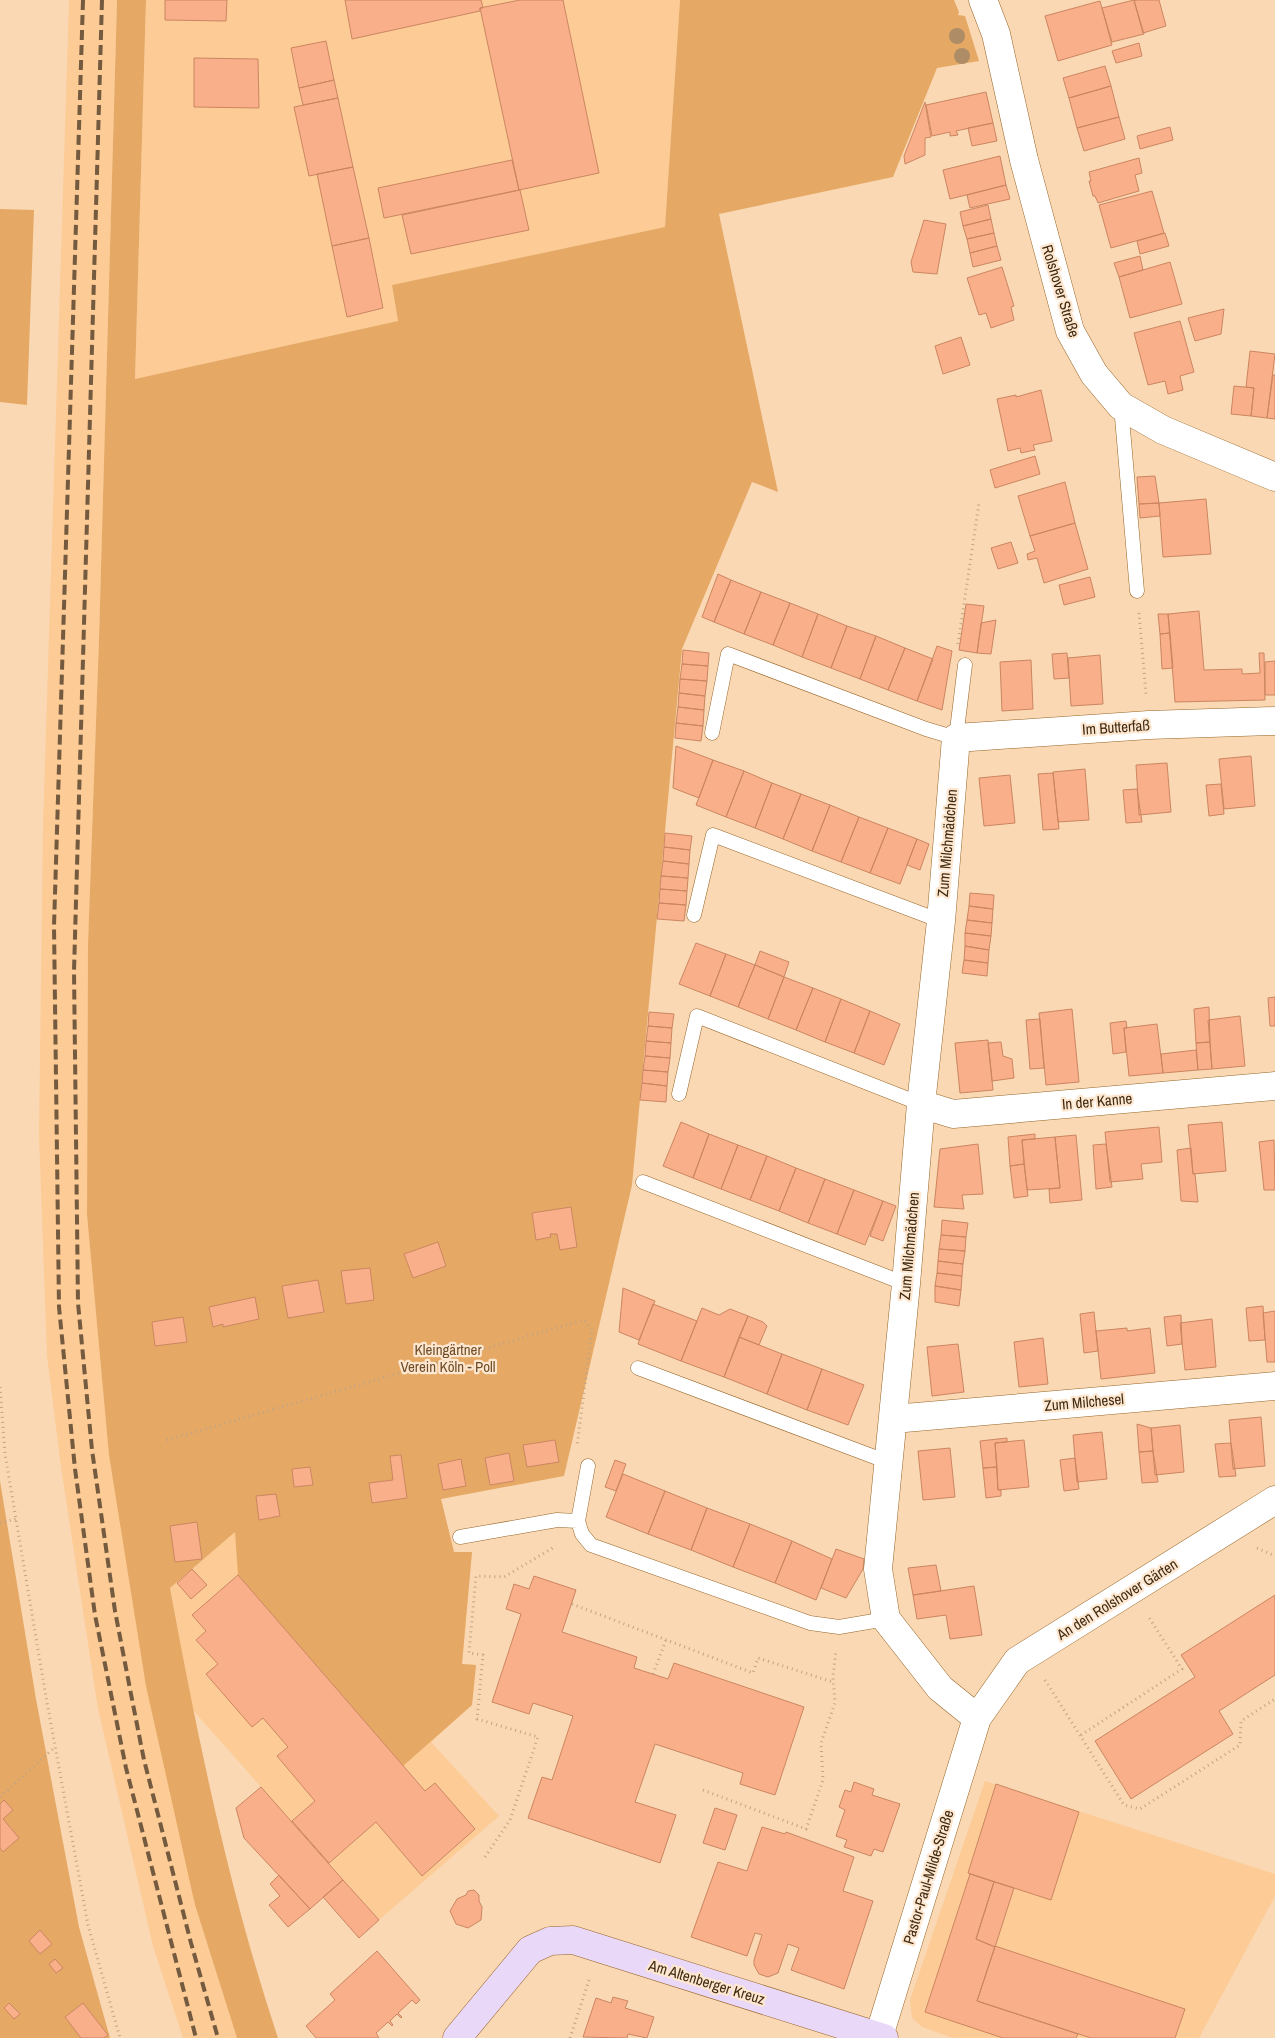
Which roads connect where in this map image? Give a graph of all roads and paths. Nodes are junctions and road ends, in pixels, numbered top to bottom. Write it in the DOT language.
graph roads {
  1 [pos="983,0"];
  2 [pos="1121,406"];
  3 [pos="1275,477"];
  4 [pos="979,504"];
  5 [pos="1137,591"];
  6 [pos="965,665"];
  7 [pos="1275,721"];
  8 [pos="1149,724"];
  9 [pos="712,733"];
  10 [pos="956,738"];
  11 [pos="694,915"];
  12 [pos="941,921"];
  13 [pos="1275,1086"];
  14 [pos="679,1094"];
  15 [pos="921,1104"];
  16 [pos="644,1182"];
  17 [pos="906,1284"];
  18 [pos="638,1368"];
  19 [pos="1275,1386"];
  20 [pos="0,1387"];
  21 [pos="583,1400"];
  22 [pos="892,1419"];
  23 [pos="167,1440"];
  24 [pos="888,1462"];
  25 [pos="588,1466"];
  26 [pos="1275,1500"];
  27 [pos="16,1519"];
  28 [pos="578,1522"];
  29 [pos="0,1524"];
  30 [pos="460,1537"];
  31 [pos="1132,1590"];
  32 [pos="572,1604"];
  33 [pos="886,1619"];
  34 [pos="839,1627"];
  35 [pos="666,1640"];
  36 [pos="1028,1654"];
  37 [pos="653,1674"];
  38 [pos="833,1682"];
  39 [pos="1275,1699"];
  40 [pos="977,1718"];
  41 [pos="1081,1735"];
  42 [pos="55,1747"];
  43 [pos="703,1790"];
  44 [pos="0,1797"];
  45 [pos="485,1857"];
  46 [pos="590,1974"];
  47 [pos="847,2032"];
  48 [pos="881,2037"];
  49 [pos="120,2038"];
  50 [pos="457,2038"];
  51 [pos="570,2038"];
  1 -- 2 [label="street, Rolshover Straße"];
  2 -- 3 [label="street, Rolshover Straße"];
  2 -- 5 [label="lane"];
  4 -- 6 [label="path"];
  5 -- 8 [label="path"];
  6 -- 10 [label="lane"];
  7 -- 8 [label="street, Im Butterfaß"];
  8 -- 10 [label="street, Im Butterfaß"];
  9 -- 10 [label="lane"];
  10 -- 12 [label="street, Zum Milchmädchen"];
  11 -- 12 [label="lane"];
  12 -- 15 [label="street, Zum Milchmädchen"];
  13 -- 15 [label="street, In der Kanne"];
  14 -- 15 [label="lane"];
  15 -- 17 [label="street, Zum Milchmädchen"];
  16 -- 17 [label="lane"];
  17 -- 22 [label="street, Zum Milchmädchen"];
  18 -- 24 [label="lane"];
  19 -- 22 [label="street, Zum Milchesel"];
  20 -- 27 [label="path"];
  21 -- 23 [label="path"];
  22 -- 24 [label="street, Zum Milchmädchen"];
  24 -- 33 [label="street, Zum Milchmädchen"];
  25 -- 28 [label="lane"];
  26 -- 31 [label="street, An den Rolshover Gärten"];
  27 -- 29 [label="path"];
  27 -- 42 [label="path"];
  28 -- 30 [label="lane"];
  28 -- 34 [label="lane"];
  28 -- 45 [label="path"];
  31 -- 36 [label="street, An den Rolshover Gärten"];
  31 -- 41 [label="path"];
  32 -- 35 [label="path"];
  33 -- 34 [label="lane"];
  33 -- 40 [label="street, Zum Milchmädchen"];
  34 -- 38 [label="path"];
  35 -- 37 [label="path"];
  35 -- 38 [label="path"];
  36 -- 40 [label="street, An den Rolshover Gärten"];
  36 -- 41 [label="path"];
  38 -- 43 [label="path"];
  39 -- 41 [label="path"];
  40 -- 48 [label="street, Pastor-Paul-Milde-Straße"];
  42 -- 44 [label="path"];
  42 -- 49 [label="path"];
  46 -- 51 [label="path"];
  47 -- 48 [label="street, Am Altenberger Kreuz"];
  47 -- 50 [label="street, Am Altenberger Kreuz"];
}
